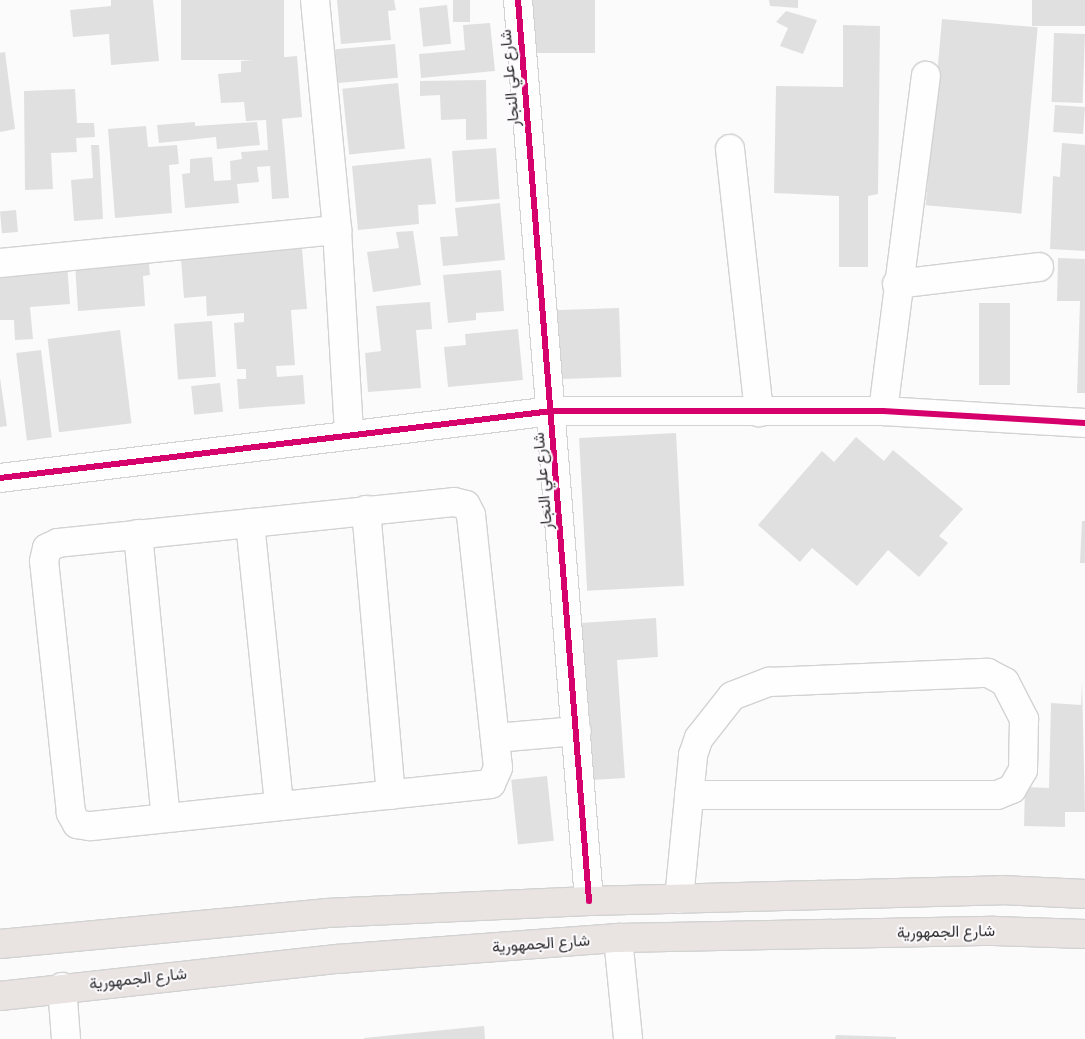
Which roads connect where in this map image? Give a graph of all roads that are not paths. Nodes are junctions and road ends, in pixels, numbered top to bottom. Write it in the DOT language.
graph roads {
  1 [pos="315,0"];
  2 [pos="518,0"];
  3 [pos="926,76"];
  4 [pos="730,149"];
  5 [pos="337,230"];
  6 [pos="0,263"];
  7 [pos="1039,267"];
  8 [pos="897,284"];
  9 [pos="883,410"];
  10 [pos="552,411"];
  11 [pos="759,412"];
  12 [pos="1085,423"];
  13 [pos="349,433"];
  14 [pos="0,478"];
  15 [pos="366,510"];
  16 [pos="250,523"];
  17 [pos="138,534"];
  18 [pos="577,731"];
  19 [pos="495,738"];
  20 [pos="391,795"];
  21 [pos="689,795"];
  22 [pos="279,806"];
  23 [pos="166,818"];
  24 [pos="1085,894"];
  25 [pos="680,899"];
  26 [pos="589,901"];
  27 [pos="1085,934"];
  28 [pos="618,938"];
  29 [pos="0,944"];
  30 [pos="62,987"];
  31 [pos="0,996"];
  32 [pos="66,1039"];
  33 [pos="628,1039"];
  1 -- 5 [label="street"];
  2 -- 10 [label="street, شارع علي النجار"];
  3 -- 8 [label="street"];
  4 -- 11 [label="street"];
  5 -- 6 [label="street"];
  5 -- 13 [label="street"];
  7 -- 8 [label="street"];
  8 -- 9 [label="street"];
  9 -- 11 [label="street"];
  9 -- 12 [label="street"];
  10 -- 11 [label="street"];
  10 -- 13 [label="street"];
  10 -- 18 [label="street, شارع علي النجار"];
  13 -- 14 [label="street"];
  15 -- 16 [label="street"];
  15 -- 19 [label="street"];
  15 -- 20 [label="street"];
  16 -- 17 [label="street"];
  16 -- 22 [label="street"];
  17 -- 23 [label="street"];
  17 -- 23 [label="street"];
  18 -- 19 [label="street"];
  18 -- 26 [label="street, شارع علي النجار"];
  19 -- 20 [label="street"];
  20 -- 22 [label="street"];
  21 -- 21 [label="street"];
  21 -- 25 [label="street"];
  22 -- 23 [label="street"];
  24 -- 25 [label="main road"];
  25 -- 26 [label="main road"];
  26 -- 29 [label="main road"];
  27 -- 28 [label="main road, شارع الجمهورية"];
  28 -- 30 [label="main road, شارع الجمهورية"];
  28 -- 33 [label="street"];
  30 -- 31 [label="main road, شارع الجمهورية"];
  30 -- 32 [label="street"];
}
